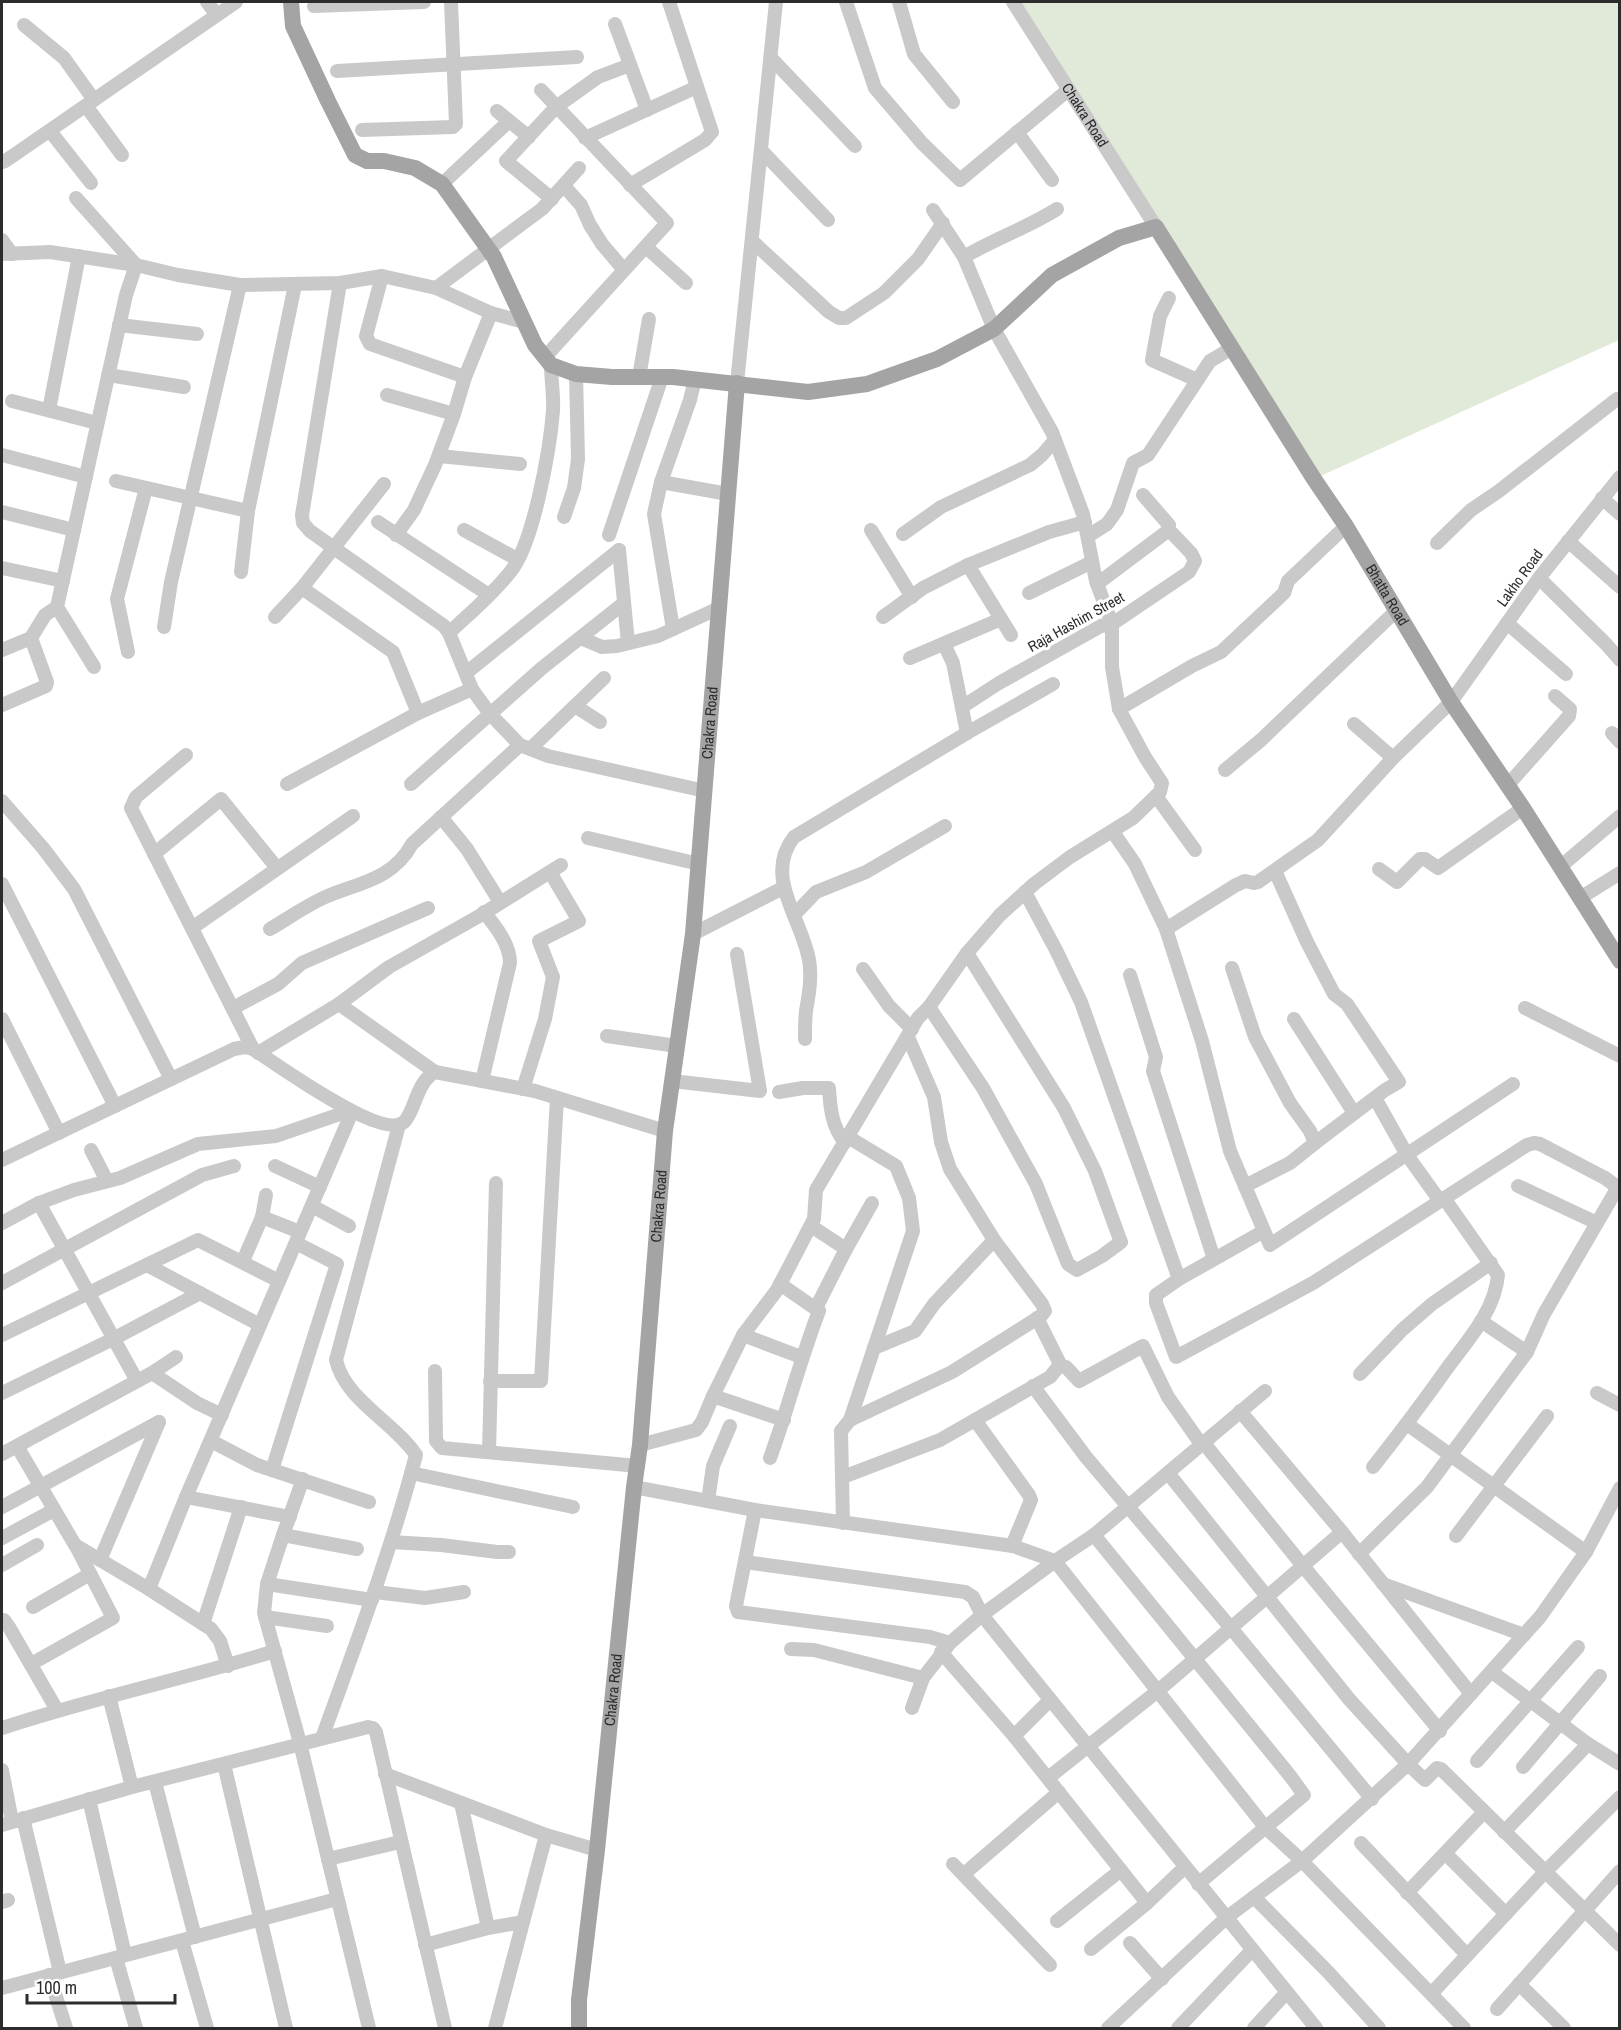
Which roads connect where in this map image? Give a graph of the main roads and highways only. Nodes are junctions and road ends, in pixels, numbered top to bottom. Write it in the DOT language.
graph roads {
  1 [pos="291,2"];
  2 [pos="737,383"];
  3 [pos="1618,956"];
  4 [pos="579,2028"];
  1 -- 2 [label="main road"];
  2 -- 3 [label="main road, Bhatta Road"];
  2 -- 4 [label="main road, Chakra Road"];
}
